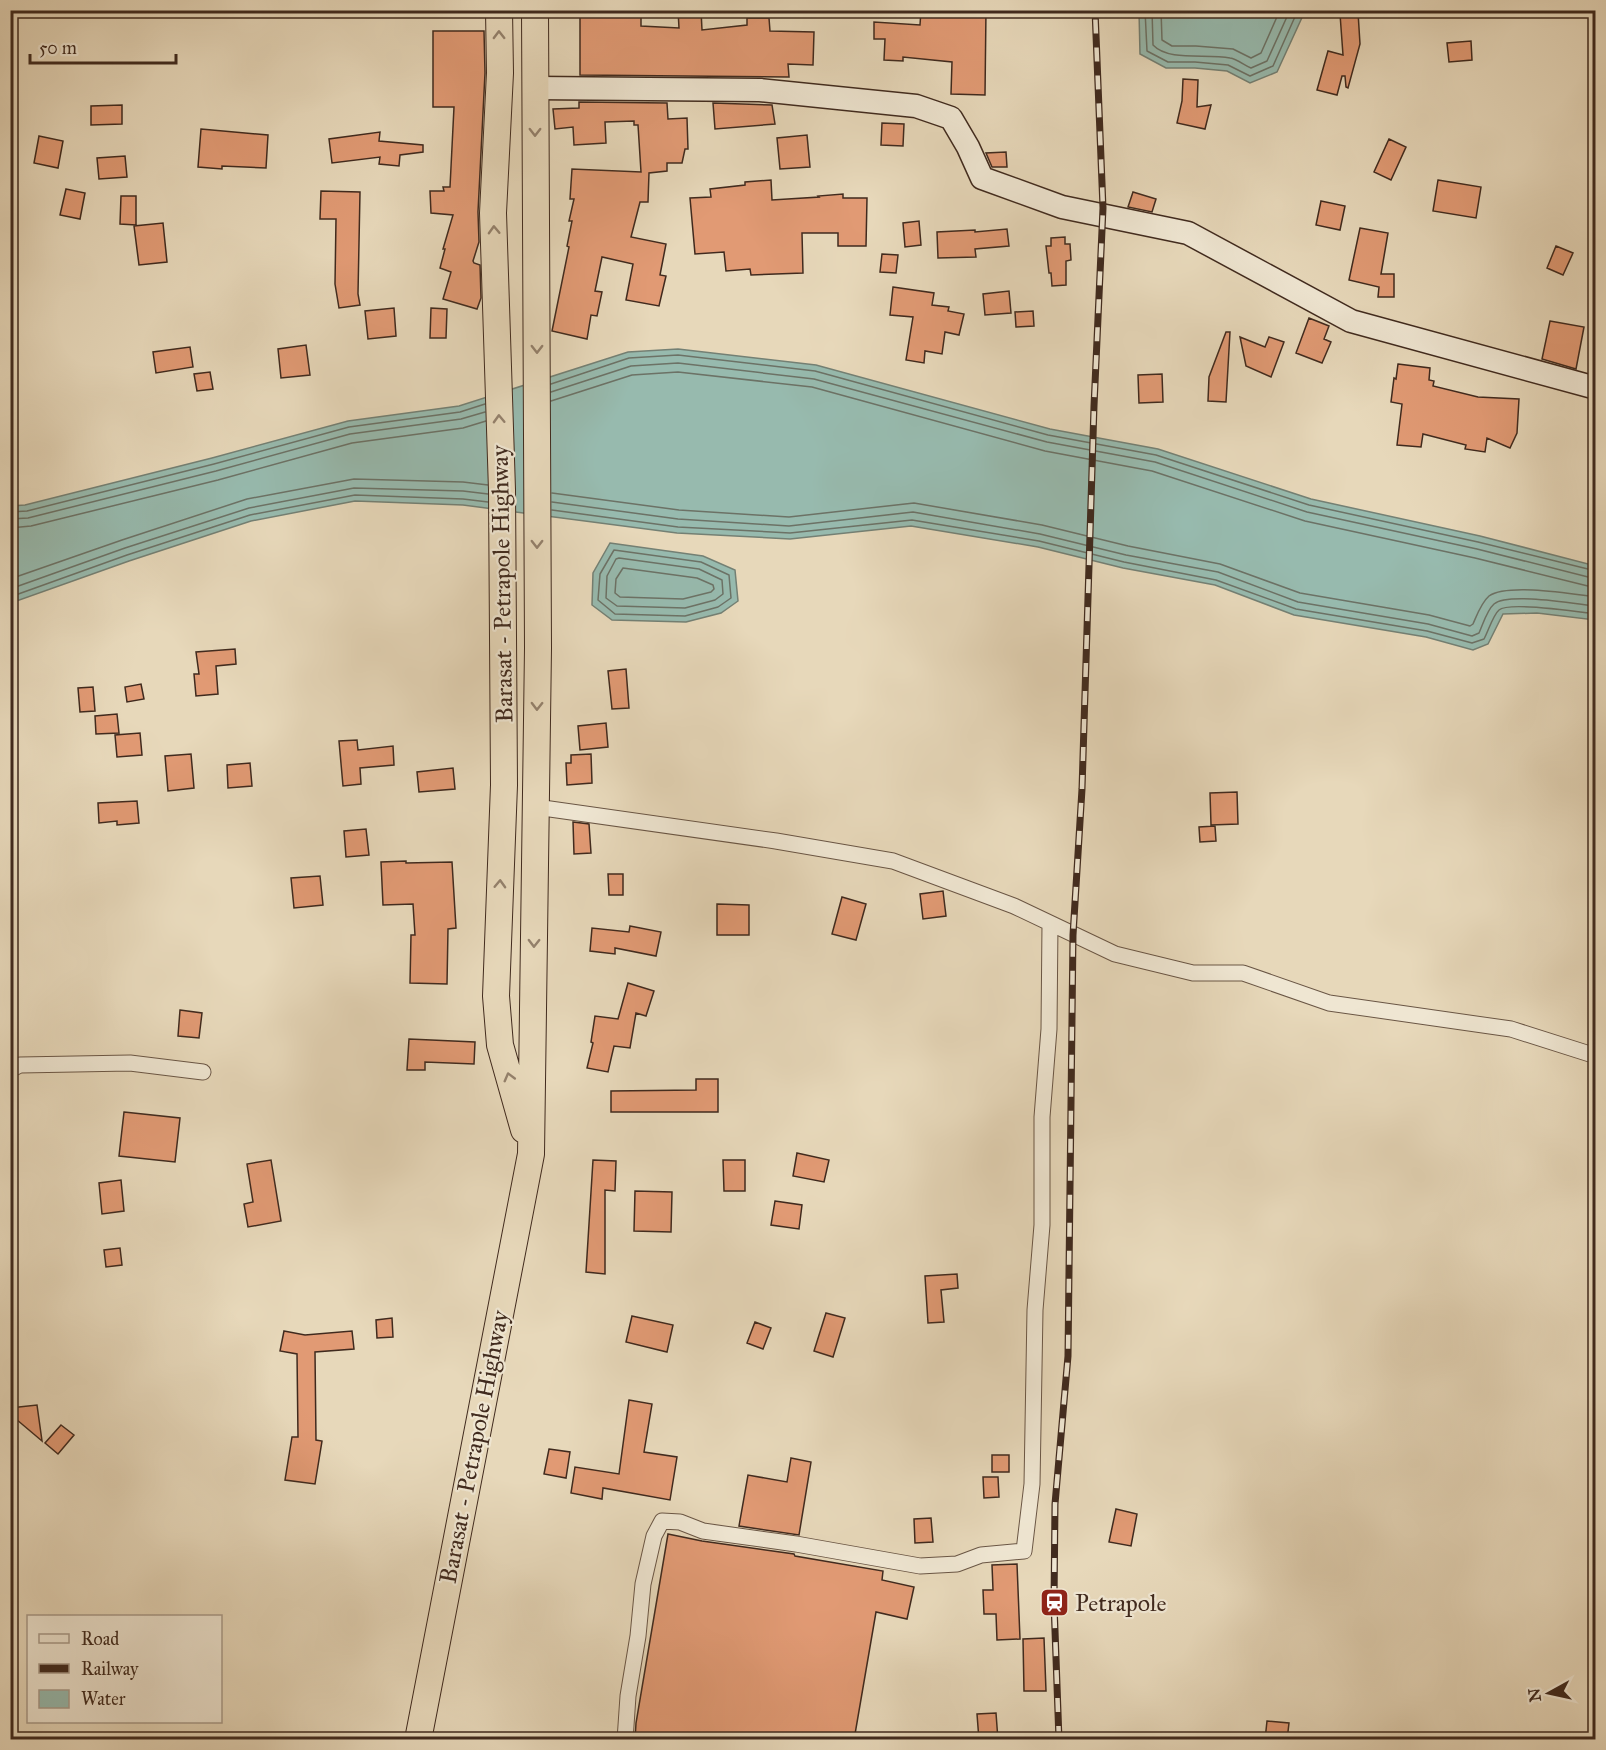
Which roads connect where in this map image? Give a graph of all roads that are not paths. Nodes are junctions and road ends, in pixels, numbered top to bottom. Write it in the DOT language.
graph roads {
  1 [pos="499,10"];
  2 [pos="535,10"];
  3 [pos="535,88"];
  4 [pos="1596,388"];
  5 [pos="536,807"];
  6 [pos="1050,924"];
  7 [pos="1596,1056"];
  8 [pos="10,1070"];
  9 [pos="203,1072"];
  10 [pos="531,1154"];
  11 [pos="418,1740"];
  12 [pos="625,1740"];
  10 -- 1 [label="highway, Barasat - Petrapole Highway, one-way"];
  2 -- 3 [label="highway, Barasat - Petrapole Highway"];
  3 -- 4 [label="main road"];
  3 -- 5 [label="highway, Barasat - Petrapole Highway, one-way"];
  5 -- 6 [label="street"];
  5 -- 10 [label="highway, Barasat - Petrapole Highway, one-way"];
  6 -- 7 [label="street"];
  6 -- 12 [label="street"];
  8 -- 9 [label="street"];
  10 -- 11 [label="highway, Barasat - Petrapole Highway"];
}
